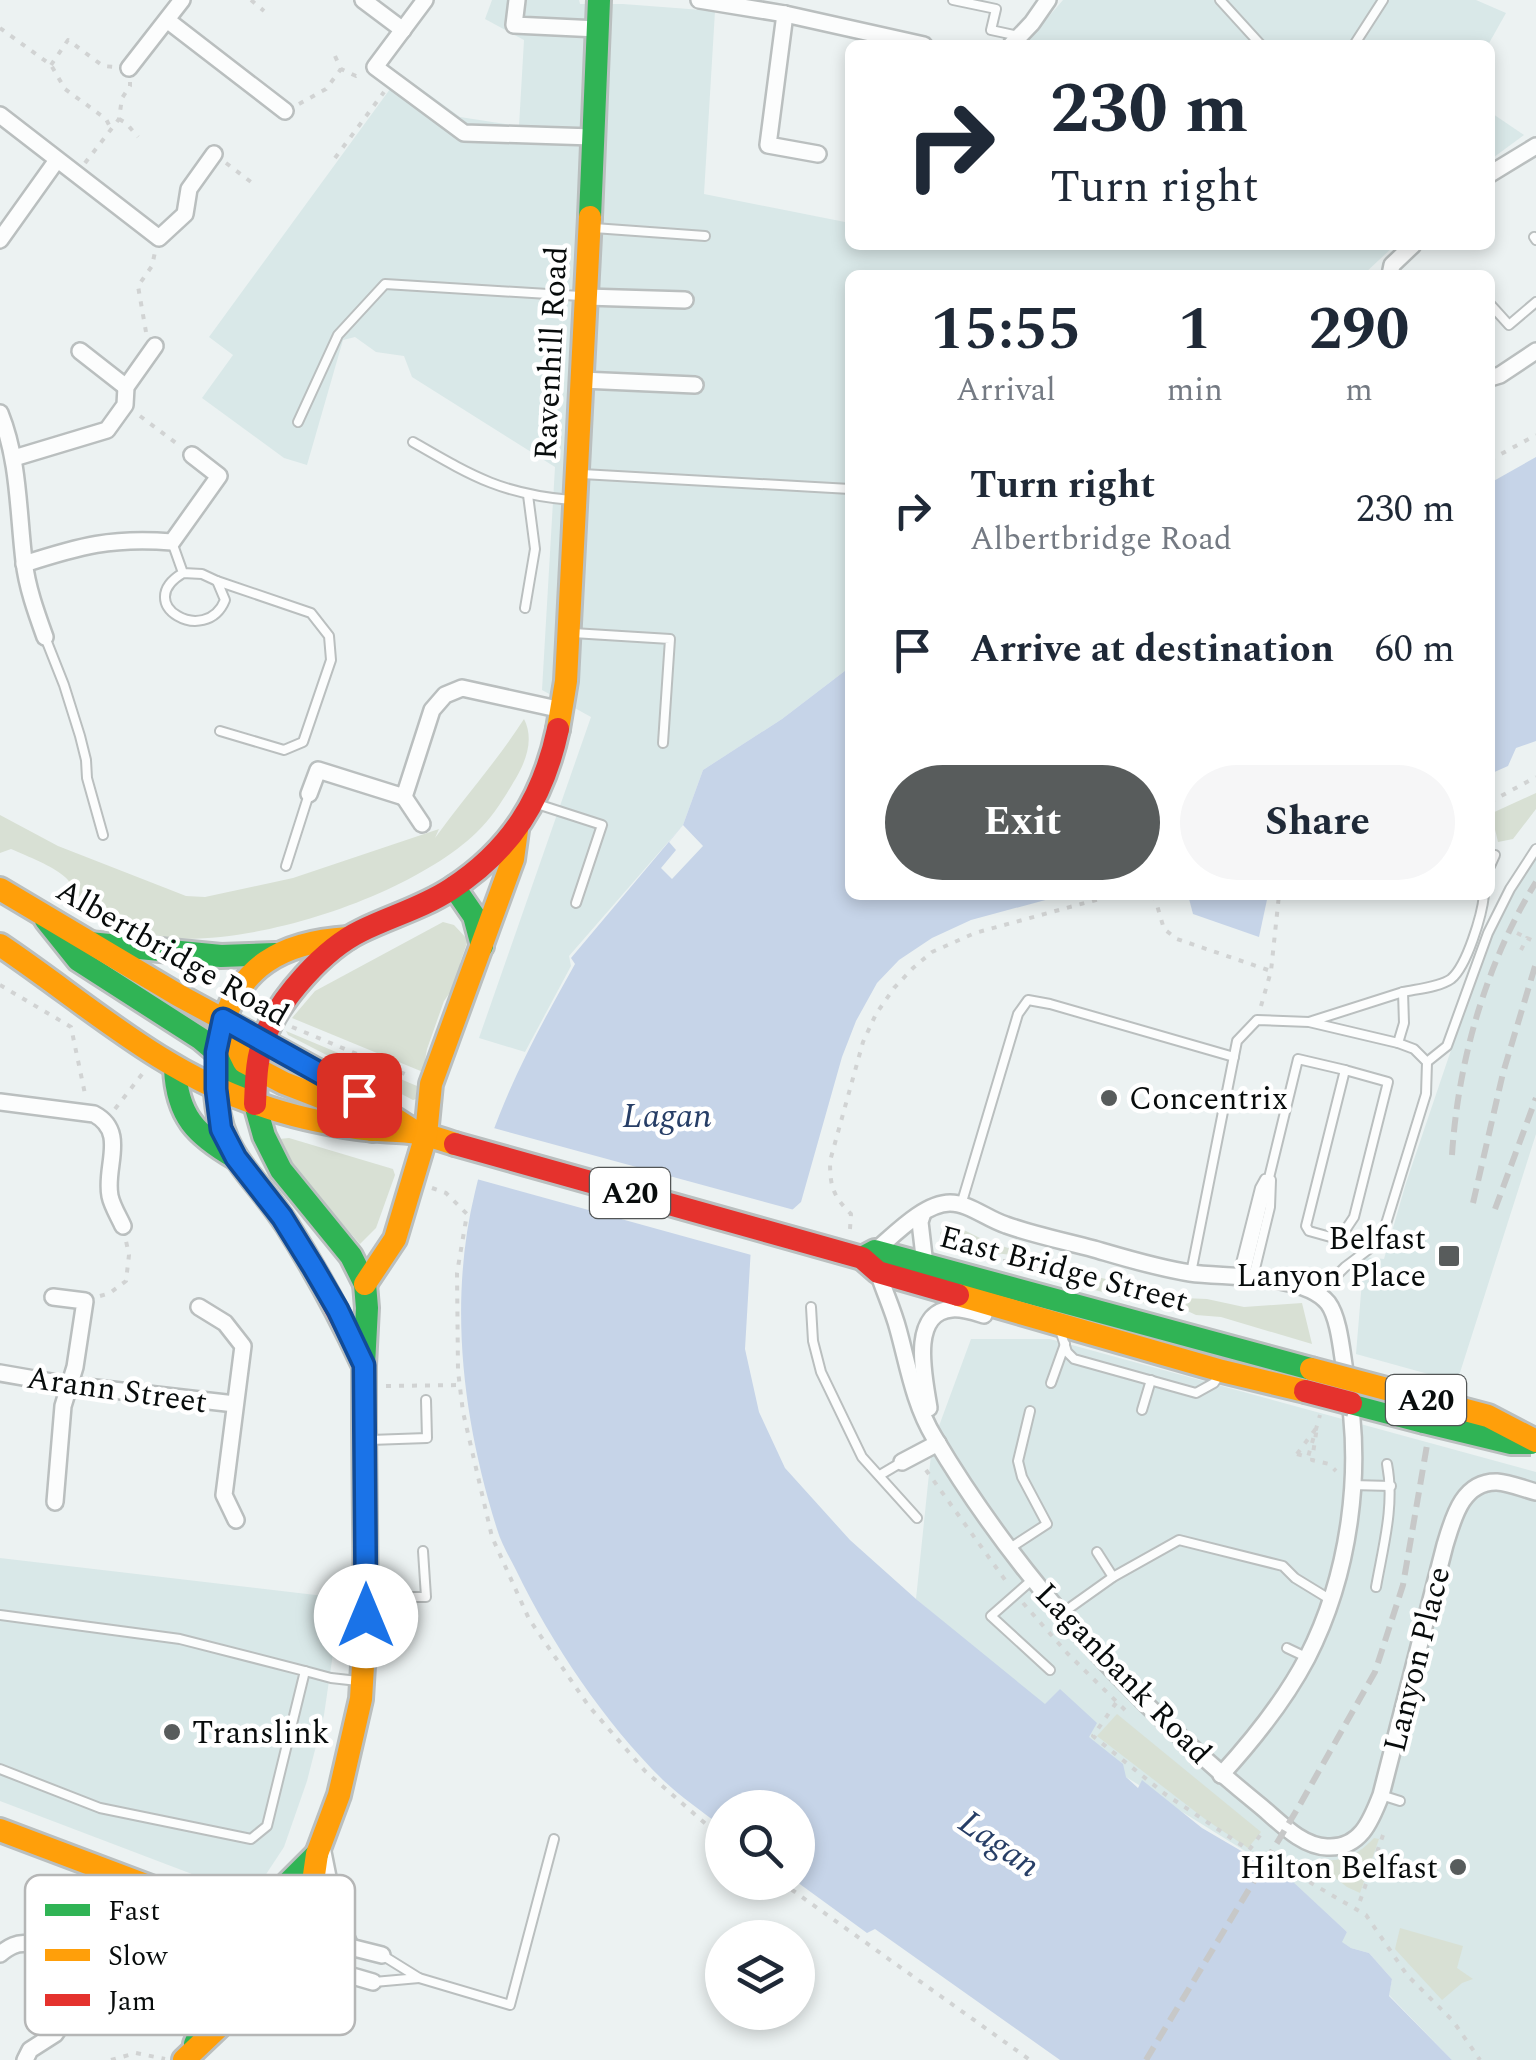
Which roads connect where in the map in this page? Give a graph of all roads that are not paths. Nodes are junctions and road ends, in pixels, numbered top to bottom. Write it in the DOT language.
graph roads {
  1 [pos="182,0"];
  2 [pos="364,0"];
  3 [pos="425,0"];
  4 [pos="517,0"];
  5 [pos="599,0"];
  6 [pos="699,0"];
  7 [pos="953,0"];
  8 [pos="1048,0"];
  9 [pos="1220,0"];
  10 [pos="1383,0"];
  11 [pos="785,14"];
  12 [pos="167,20"];
  13 [pos="598,28"];
  14 [pos="403,30"];
  15 [pos="902,40"];
  16 [pos="1013,40"];
  17 [pos="1016,40"];
  18 [pos="1256,40"];
  19 [pos="1357,40"];
  20 [pos="130,68"];
  21 [pos="286,111"];
  22 [pos="0,116"];
  23 [pos="593,137"];
  24 [pos="1536,146"];
  25 [pos="214,154"];
  26 [pos="818,154"];
  27 [pos="57,160"];
  28 [pos="1495,171"];
  29 [pos="589,228"];
  30 [pos="705,236"];
  31 [pos="0,240"];
  32 [pos="1408,250"];
  33 [pos="1391,270"];
  34 [pos="586,297"];
  35 [pos="685,300"];
  36 [pos="1536,302"];
  37 [pos="1495,310"];
  38 [pos="155,346"];
  39 [pos="80,351"];
  40 [pos="1536,351"];
  41 [pos="1495,376"];
  42 [pos="582,380"];
  43 [pos="695,385"];
  44 [pos="126,387"];
  45 [pos="0,413"];
  46 [pos="298,422"];
  47 [pos="412,442"];
  48 [pos="192,455"];
  49 [pos="14,458"];
  50 [pos="577,474"];
  51 [pos="845,488"];
  52 [pos="528,496"];
  53 [pos="576,500"];
  54 [pos="172,542"];
  55 [pos="24,564"];
  56 [pos="183,573"];
  57 [pos="217,581"];
  58 [pos="525,608"];
  59 [pos="568,633"];
  60 [pos="44,637"];
  61 [pos="562,710"];
  62 [pos="220,730"];
  63 [pos="663,742"];
  64 [pos="309,794"];
  65 [pos="404,797"];
  66 [pos="533,802"];
  67 [pos="422,824"];
  68 [pos="517,830"];
  69 [pos="103,834"];
  70 [pos="1536,849"];
  71 [pos="286,866"];
  72 [pos="454,887"];
  73 [pos="0,889"];
  74 [pos="1484,900"];
  75 [pos="576,903"];
  76 [pos="41,914"];
  77 [pos="348,938"];
  78 [pos="90,942"];
  79 [pos="0,945"];
  80 [pos="482,946"];
  81 [pos="278,954"];
  82 [pos="1403,992"];
  83 [pos="223,1019"];
  84 [pos="1308,1022"];
  85 [pos="262,1040"];
  86 [pos="1398,1043"];
  87 [pos="216,1052"];
  88 [pos="1234,1057"];
  89 [pos="1427,1062"];
  90 [pos="175,1068"];
  91 [pos="255,1069"];
  92 [pos="1346,1070"];
  93 [pos="216,1089"];
  94 [pos="0,1102"];
  95 [pos="255,1104"];
  96 [pos="372,1130"];
  97 [pos="422,1134"];
  98 [pos="236,1158"];
  99 [pos="1270,1170"];
  100 [pos="961,1204"];
  101 [pos="923,1213"];
  102 [pos="123,1226"];
  103 [pos="800,1241"];
  104 [pos="872,1261"];
  105 [pos="925,1264"];
  106 [pos="1191,1273"];
  107 [pos="1246,1277"];
  108 [pos="365,1284"];
  109 [pos="1318,1294"];
  110 [pos="53,1296"];
  111 [pos="199,1307"];
  112 [pos="811,1307"];
  113 [pos="1012,1312"];
  114 [pos="1062,1335"];
  115 [pos="1230,1346"];
  116 [pos="1222,1371"];
  117 [pos="0,1373"];
  118 [pos="364,1376"];
  119 [pos="1151,1380"];
  120 [pos="1308,1380"];
  121 [pos="1050,1383"];
  122 [pos="69,1385"];
  123 [pos="426,1400"];
  124 [pos="234,1404"];
  125 [pos="1142,1410"];
  126 [pos="1030,1411"];
  127 [pos="935,1438"];
  128 [pos="365,1440"];
  129 [pos="1536,1442"];
  130 [pos="902,1462"];
  131 [pos="1387,1464"];
  132 [pos="880,1475"];
  133 [pos="1353,1484"];
  134 [pos="1391,1486"];
  135 [pos="1536,1492"];
  136 [pos="55,1502"];
  137 [pos="917,1518"];
  138 [pos="236,1520"];
  139 [pos="1008,1549"];
  140 [pos="423,1552"];
  141 [pos="1098,1552"];
  142 [pos="1114,1577"];
  143 [pos="1033,1579"];
  144 [pos="1376,1587"];
  145 [pos="366,1596"];
  146 [pos="1330,1600"];
  147 [pos="1062,1614"];
  148 [pos="0,1615"];
  149 [pos="1287,1648"];
  150 [pos="1307,1658"];
  151 [pos="305,1670"];
  152 [pos="1050,1670"];
  153 [pos="362,1681"];
  154 [pos="0,1768"];
  155 [pos="1222,1775"];
  156 [pos="1381,1794"];
  157 [pos="1400,1801"];
  158 [pos="0,1830"];
  159 [pos="554,1839"];
  160 [pos="1304,1842"];
  161 [pos="319,1849"];
  162 [pos="120,1875"];
  163 [pos="295,1875"];
  164 [pos="315,1875"];
  165 [pos="326,1875"];
  166 [pos="25,1944"];
  167 [pos="355,1949"];
  168 [pos="1,1952"];
  169 [pos="382,1955"];
  170 [pos="355,1978"];
  171 [pos="419,1978"];
  172 [pos="372,1982"];
  173 [pos="52,2035"];
  174 [pos="210,2035"];
  175 [pos="188,2055"];
  176 [pos="25,2060"];
  1 -- 12 [label="street"];
  2 -- 14 [label="street"];
  3 -- 14 [label="street"];
  4 -- 13 [label="street"];
  5 -- 13 [label="main road, Ravenhill Road"];
  6 -- 11 [label="street"];
  7 -- 16 [label="lane"];
  8 -- 17 [label="street"];
  9 -- 18 [label="lane"];
  10 -- 19 [label="lane"];
  11 -- 15 [label="street"];
  11 -- 26 [label="street"];
  12 -- 20 [label="street"];
  12 -- 21 [label="street"];
  13 -- 23 [label="main road, Ravenhill Road"];
  14 -- 23 [label="street"];
  22 -- 27 [label="street"];
  23 -- 29 [label="main road, Ravenhill Road"];
  24 -- 28 [label="street"];
  25 -- 27 [label="street"];
  27 -- 31 [label="street"];
  29 -- 30 [label="lane"];
  29 -- 34 [label="main road, Ravenhill Road"];
  32 -- 33 [label="street"];
  34 -- 35 [label="street"];
  34 -- 42 [label="main road, Ravenhill Road"];
  34 -- 46 [label="lane"];
  36 -- 37 [label="lane"];
  38 -- 44 [label="street"];
  39 -- 44 [label="street"];
  40 -- 41 [label="street"];
  42 -- 43 [label="street"];
  42 -- 50 [label="main road, Ravenhill Road"];
  44 -- 49 [label="street"];
  45 -- 49 [label="street"];
  47 -- 52 [label="lane"];
  48 -- 54 [label="street"];
  49 -- 55 [label="street"];
  50 -- 51 [label="lane"];
  50 -- 53 [label="main road, Ravenhill Road"];
  52 -- 53 [label="lane"];
  52 -- 58 [label="lane"];
  53 -- 59 [label="main road, Ravenhill Road"];
  54 -- 55 [label="street"];
  54 -- 56 [label="lane"];
  55 -- 60 [label="street"];
  56 -- 57 [label="lane"];
  56 -- 57 [label="lane"];
  57 -- 62 [label="lane"];
  59 -- 61 [label="main road, Ravenhill Road"];
  59 -- 63 [label="lane"];
  60 -- 69 [label="lane"];
  61 -- 65 [label="street"];
  61 -- 66 [label="main road, Ravenhill Road"];
  64 -- 65 [label="street"];
  64 -- 71 [label="lane"];
  65 -- 67 [label="street"];
  66 -- 68 [label="main road, Ravenhill Road"];
  66 -- 75 [label="lane"];
  68 -- 72 [label="main road, Ravenhill Road"];
  68 -- 80 [label="main road"];
  70 -- 89 [label="lane"];
  72 -- 77 [label="main road, Ravenhill Road"];
  72 -- 80 [label="main road"];
  73 -- 76 [label="main road, Albertbridge Road / A20"];
  74 -- 82 [label="lane"];
  76 -- 78 [label="main road, Albertbridge Road / A20"];
  76 -- 87 [label="main road"];
  77 -- 81 [label="main road, Ravenhill Road"];
  77 -- 85 [label="main road, Ravenhill Road"];
  78 -- 81 [label="main road"];
  78 -- 83 [label="main road, Albertbridge Road / A20"];
  79 -- 90 [label="main road, Albertbridge Road / A20"];
  80 -- 97 [label="main road"];
  81 -- 83 [label="main road, Ravenhill Road"];
  82 -- 84 [label="lane"];
  82 -- 86 [label="lane"];
  83 -- 85 [label="main road, Albertbridge Road / A20"];
  83 -- 87 [label="main road, Ravenhill Road"];
  83 -- 91 [label="main road"];
  84 -- 86 [label="lane"];
  84 -- 88 [label="lane"];
  85 -- 91 [label="main road, Ravenhill Road"];
  85 -- 97 [label="main road, Albertbridge Road / A20"];
  86 -- 89 [label="lane"];
  87 -- 93 [label="main road, Ravenhill Road"];
  87 -- 95 [label="main road"];
  88 -- 100 [label="lane"];
  88 -- 106 [label="lane"];
  89 -- 109 [label="lane"];
  90 -- 93 [label="main road, Albertbridge Road / A20"];
  90 -- 98 [label="main road"];
  91 -- 95 [label="main road, Ravenhill Road"];
  91 -- 96 [label="main road"];
  92 -- 92 [label="lane"];
  92 -- 99 [label="lane"];
  93 -- 95 [label="main road, Albertbridge Road / A20"];
  93 -- 98 [label="main road, Ravenhill Road"];
  94 -- 102 [label="street"];
  95 -- 96 [label="main road, Albertbridge Road / A20"];
  95 -- 108 [label="main road"];
  96 -- 97 [label="main road, Albertbridge Road / A20"];
  97 -- 103 [label="main road, Albertbridge Road / A20"];
  97 -- 108 [label="main road"];
  98 -- 118 [label="main road"];
  99 -- 107 [label="lane"];
  99 -- 107 [label="lane"];
  100 -- 101 [label="street"];
  100 -- 106 [label="street"];
  101 -- 104 [label="street"];
  101 -- 105 [label="street"];
  103 -- 104 [label="main road, East Bridge Street / A20"];
  104 -- 105 [label="main road, East Bridge Street / A20"];
  104 -- 113 [label="main road, East Bridge Street / A20"];
  104 -- 127 [label="street, Laganbank Road"];
  105 -- 115 [label="main road, East Bridge Street / A20"];
  106 -- 107 [label="street"];
  107 -- 109 [label="street"];
  108 -- 118 [label="main road"];
  109 -- 133 [label="street"];
  110 -- 122 [label="street"];
  111 -- 124 [label="street"];
  112 -- 132 [label="lane"];
  113 -- 114 [label="main road, East Bridge Street / A20"];
  113 -- 127 [label="street, Laganbank Road"];
  114 -- 116 [label="main road, East Bridge Street / A20"];
  114 -- 119 [label="lane"];
  114 -- 121 [label="lane"];
  115 -- 116 [label="lane"];
  115 -- 120 [label="main road, East Bridge Street / A20"];
  116 -- 119 [label="lane"];
  116 -- 120 [label="main road, East Bridge Street / A20"];
  117 -- 122 [label="street, Arann Street"];
  118 -- 128 [label="main road"];
  119 -- 125 [label="lane"];
  120 -- 129 [label="main road, East Bridge Street / A20, bridge"];
  122 -- 124 [label="street, Arann Street"];
  122 -- 136 [label="street"];
  123 -- 128 [label="lane"];
  124 -- 138 [label="street"];
  126 -- 139 [label="lane"];
  127 -- 130 [label="street"];
  127 -- 139 [label="street, Laganbank Road"];
  128 -- 145 [label="main road"];
  130 -- 132 [label="lane"];
  131 -- 134 [label="lane"];
  132 -- 137 [label="lane"];
  133 -- 134 [label="lane"];
  133 -- 146 [label="street"];
  134 -- 144 [label="lane"];
  135 -- 156 [label="street, Lanyon Place"];
  139 -- 143 [label="street, Laganbank Road"];
  140 -- 145 [label="lane"];
  141 -- 142 [label="lane"];
  142 -- 146 [label="lane"];
  142 -- 147 [label="lane"];
  143 -- 147 [label="street, Laganbank Road"];
  143 -- 152 [label="lane"];
  145 -- 153 [label="main road"];
  146 -- 150 [label="street"];
  147 -- 155 [label="street, Laganbank Road"];
  148 -- 151 [label="lane"];
  149 -- 150 [label="lane"];
  150 -- 155 [label="street"];
  151 -- 153 [label="lane"];
  151 -- 154 [label="lane"];
  153 -- 161 [label="main road"];
  155 -- 160 [label="street, Laganbank Road"];
  156 -- 157 [label="lane"];
  156 -- 160 [label="street, Lanyon Place"];
  158 -- 162 [label="main road"];
  159 -- 171 [label="lane"];
  161 -- 163 [label="main road"];
  161 -- 164 [label="main road"];
  161 -- 165 [label="street"];
  166 -- 168 [label="street"];
  167 -- 169 [label="street"];
  169 -- 171 [label="lane"];
  170 -- 172 [label="street"];
  171 -- 172 [label="lane"];
  173 -- 176 [label="street"];
  174 -- 175 [label="main road"];
}
